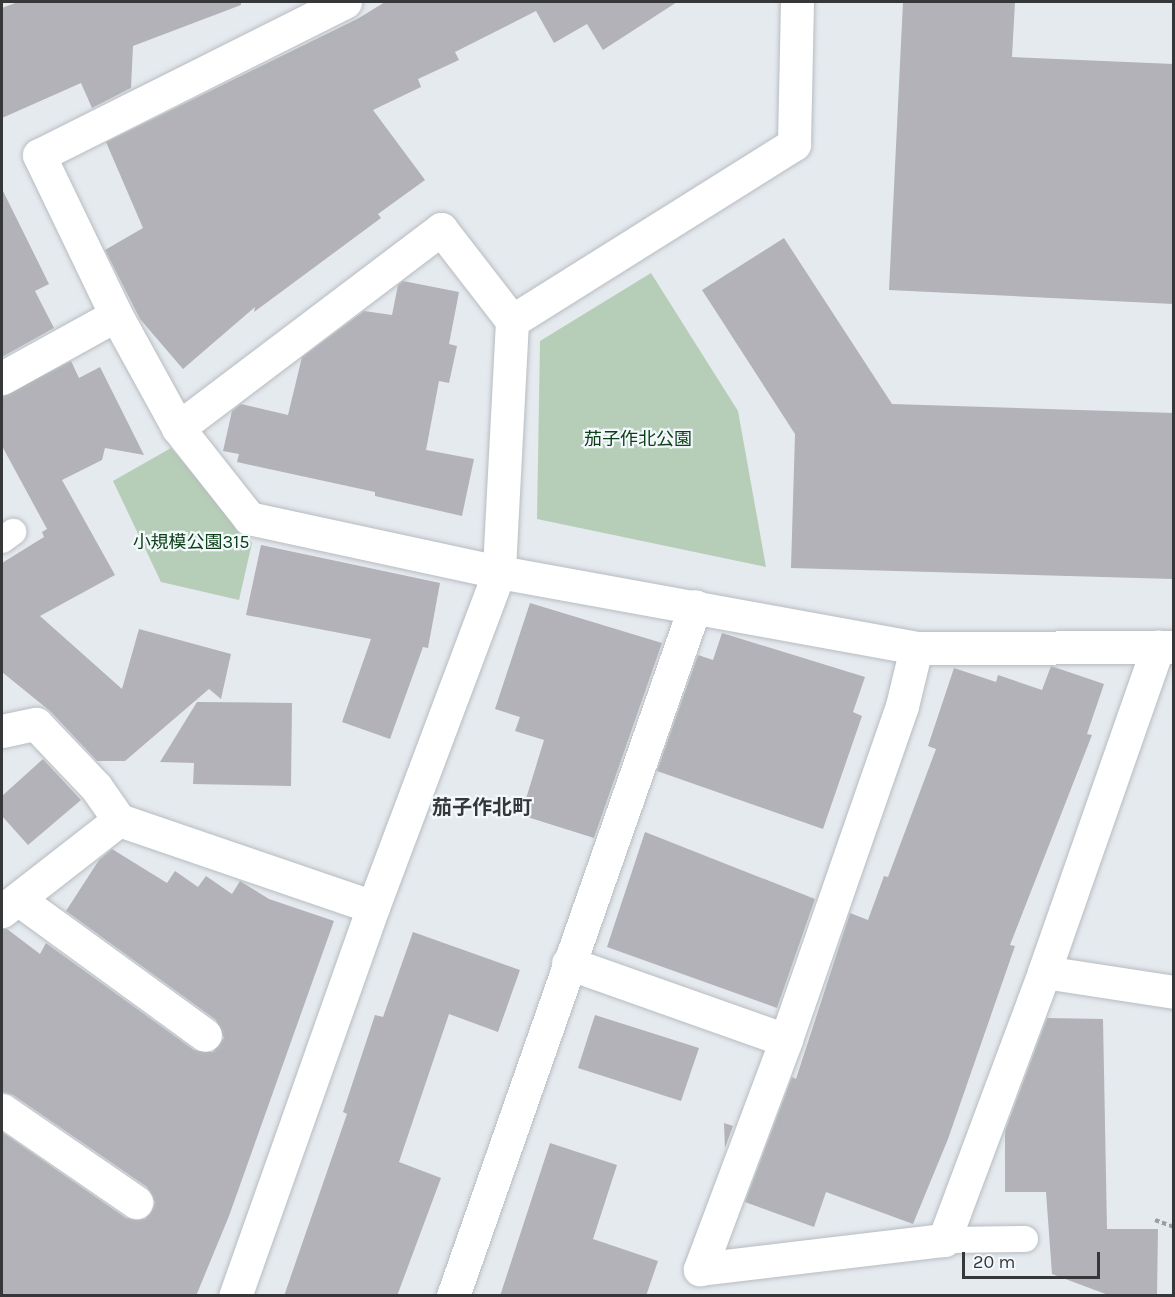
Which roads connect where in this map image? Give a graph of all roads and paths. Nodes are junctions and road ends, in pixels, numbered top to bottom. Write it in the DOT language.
graph roads {
  1 [pos="345,2"];
  2 [pos="797,2"];
  3 [pos="116,315"];
  4 [pos="512,321"];
  5 [pos="2,378"];
  6 [pos="178,428"];
  7 [pos="499,572"];
  8 [pos="695,606"];
  9 [pos="1166,646"];
  10 [pos="916,648"];
  11 [pos="2,731"];
  12 [pos="119,820"];
  13 [pos="10,905"];
  14 [pos="374,907"];
  15 [pos="568,963"];
  16 [pos="1044,972"];
  17 [pos="1173,992"];
  18 [pos="205,1035"];
  19 [pos="786,1040"];
  20 [pos="2,1110"];
  21 [pos="136,1202"];
  22 [pos="1155,1220"];
  23 [pos="1173,1227"];
  24 [pos="1025,1239"];
  25 [pos="944,1240"];
  26 [pos="695,1282"];
  27 [pos="236,1296"];
  28 [pos="453,1296"];
  1 -- 3 [label="street"];
  2 -- 4 [label="street"];
  3 -- 5 [label="street"];
  3 -- 6 [label="street"];
  4 -- 6 [label="street"];
  4 -- 7 [label="street"];
  6 -- 7 [label="street"];
  7 -- 8 [label="street"];
  7 -- 14 [label="street"];
  8 -- 10 [label="street"];
  8 -- 15 [label="street"];
  9 -- 10 [label="street"];
  9 -- 16 [label="street"];
  10 -- 19 [label="street"];
  11 -- 12 [label="street"];
  12 -- 13 [label="street"];
  12 -- 14 [label="street"];
  13 -- 18 [label="street"];
  14 -- 27 [label="street"];
  15 -- 19 [label="street"];
  15 -- 28 [label="street"];
  16 -- 17 [label="street"];
  16 -- 25 [label="street"];
  19 -- 26 [label="street"];
  20 -- 21 [label="street"];
  22 -- 23 [label="path"];
  24 -- 25 [label="lane"];
  25 -- 26 [label="street"];
}
